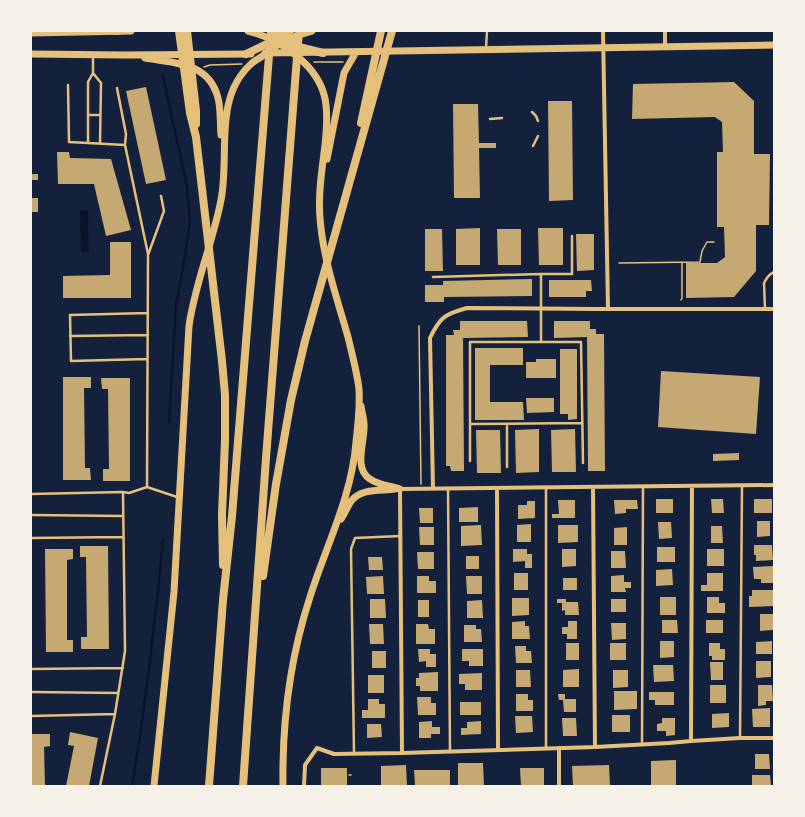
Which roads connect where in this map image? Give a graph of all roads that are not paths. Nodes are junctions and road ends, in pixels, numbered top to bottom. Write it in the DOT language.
graph roads {
  1 [pos="117,31"];
  2 [pos="131,31"];
  3 [pos="179,31"];
  4 [pos="187,31"];
  5 [pos="248,31"];
  6 [pos="271,31"];
  7 [pos="290,31"];
  8 [pos="300,31"];
  9 [pos="312,31"];
  10 [pos="381,31"];
  11 [pos="392,31"];
  12 [pos="487,31"];
  13 [pos="603,31"];
  14 [pos="665,31"];
  15 [pos="31,33"];
  16 [pos="280,40"];
  17 [pos="774,45"];
  18 [pos="665,46"];
  19 [pos="603,47"];
  20 [pos="486,49"];
  21 [pos="356,52"];
  22 [pos="266,53"];
  23 [pos="293,53"];
  24 [pos="323,53"];
  25 [pos="31,54"];
  26 [pos="93,54"];
  27 [pos="246,54"];
  28 [pos="124,55"];
  29 [pos="93,73"];
  30 [pos="68,85"];
  31 [pos="116,88"];
  32 [pos="532,112"];
  33 [pos="88,115"];
  34 [pos="100,115"];
  35 [pos="502,118"];
  36 [pos="490,119"];
  37 [pos="538,121"];
  38 [pos="196,136"];
  39 [pos="538,136"];
  40 [pos="88,143"];
  41 [pos="100,143"];
  42 [pos="125,145"];
  43 [pos="533,146"];
  44 [pos="224,169"];
  45 [pos="351,177"];
  46 [pos="320,192"];
  47 [pos="161,196"];
  48 [pos="572,236"];
  49 [pos="148,255"];
  50 [pos="774,272"];
  51 [pos="540,274"];
  52 [pos="433,277"];
  53 [pos="540,309"];
  54 [pos="608,309"];
  55 [pos="765,309"];
  56 [pos="774,309"];
  57 [pos="148,313"];
  58 [pos="148,335"];
  59 [pos="70,336"];
  60 [pos="541,342"];
  61 [pos="147,359"];
  62 [pos="359,389"];
  63 [pos="582,423"];
  64 [pos="470,424"];
  65 [pos="506,424"];
  66 [pos="470,461"];
  67 [pos="583,463"];
  68 [pos="507,467"];
  69 [pos="742,485"];
  70 [pos="774,485"];
  71 [pos="643,486"];
  72 [pos="692,486"];
  73 [pos="146,487"];
  74 [pos="546,487"];
  75 [pos="593,487"];
  76 [pos="433,488"];
  77 [pos="448,488"];
  78 [pos="497,488"];
  79 [pos="400,489"];
  80 [pos="123,492"];
  81 [pos="31,494"];
  82 [pos="180,498"];
  83 [pos="31,515"];
  84 [pos="123,516"];
  85 [pos="333,533"];
  86 [pos="400,536"];
  87 [pos="123,537"];
  88 [pos="31,538"];
  89 [pos="223,600"];
  90 [pos="253,658"];
  91 [pos="123,668"];
  92 [pos="31,669"];
  93 [pos="31,692"];
  94 [pos="118,693"];
  95 [pos="115,714"];
  96 [pos="31,716"];
  97 [pos="740,738"];
  98 [pos="774,738"];
  99 [pos="691,741"];
  100 [pos="642,745"];
  101 [pos="595,747"];
  102 [pos="546,748"];
  103 [pos="559,748"];
  104 [pos="498,750"];
  105 [pos="450,752"];
  106 [pos="402,753"];
  107 [pos="354,754"];
  108 [pos="100,786"];
  109 [pos="154,786"];
  110 [pos="209,786"];
  111 [pos="243,786"];
  112 [pos="283,786"];
  113 [pos="304,786"];
  114 [pos="559,786"];
  1 -- 2 [label="main road"];
  1 -- 15 [label="main road"];
  3 -- 38 [label="highway"];
  4 -- 38 [label="highway"];
  5 -- 16 [label="main road"];
  6 -- 16 [label="highway"];
  6 -- 89 [label="highway"];
  7 -- 16 [label="highway"];
  8 -- 90 [label="highway"];
  9 -- 16 [label="main road"];
  10 -- 45 [label="highway"];
  11 -- 45 [label="highway"];
  12 -- 20 [label="lane"];
  13 -- 19 [label="street"];
  14 -- 18 [label="street"];
  16 -- 22 [label="main road"];
  16 -- 23 [label="main road"];
  16 -- 24 [label="highway"];
  16 -- 27 [label="highway"];
  17 -- 18 [label="main road"];
  18 -- 19 [label="main road"];
  19 -- 20 [label="main road"];
  19 -- 54 [label="street"];
  20 -- 21 [label="main road"];
  21 -- 24 [label="main road"];
  21 -- 46 [label="main road"];
  22 -- 23 [label="main road"];
  22 -- 27 [label="main road"];
  22 -- 44 [label="main road"];
  23 -- 24 [label="main road"];
  23 -- 46 [label="main road"];
  25 -- 26 [label="main road"];
  26 -- 28 [label="main road"];
  26 -- 29 [label="lane"];
  27 -- 28 [label="main road"];
  28 -- 44 [label="main road"];
  29 -- 33 [label="lane"];
  29 -- 34 [label="lane"];
  30 -- 40 [label="lane"];
  31 -- 42 [label="lane"];
  32 -- 37 [label="lane"];
  33 -- 34 [label="lane"];
  33 -- 40 [label="lane"];
  34 -- 41 [label="lane"];
  35 -- 36 [label="lane"];
  38 -- 89 [label="highway"];
  39 -- 43 [label="lane"];
  40 -- 41 [label="lane"];
  41 -- 42 [label="lane"];
  42 -- 49 [label="lane"];
  44 -- 82 [label="main road"];
  45 -- 90 [label="highway"];
  46 -- 62 [label="main road"];
  47 -- 49 [label="lane"];
  48 -- 51 [label="lane"];
  49 -- 57 [label="lane"];
  50 -- 55 [label="lane"];
  51 -- 52 [label="lane"];
  51 -- 53 [label="lane"];
  53 -- 54 [label="street"];
  53 -- 60 [label="lane"];
  53 -- 76 [label="street"];
  54 -- 55 [label="street"];
  55 -- 56 [label="street"];
  57 -- 58 [label="lane"];
  57 -- 59 [label="lane"];
  58 -- 59 [label="lane"];
  58 -- 61 [label="lane"];
  59 -- 61 [label="lane"];
  60 -- 63 [label="lane"];
  60 -- 64 [label="lane"];
  61 -- 73 [label="lane"];
  62 -- 79 [label="main road"];
  62 -- 85 [label="main road"];
  63 -- 65 [label="lane"];
  63 -- 67 [label="lane"];
  64 -- 65 [label="lane"];
  64 -- 66 [label="lane"];
  65 -- 68 [label="lane"];
  69 -- 70 [label="street"];
  69 -- 72 [label="street"];
  69 -- 97 [label="lane"];
  71 -- 72 [label="street"];
  71 -- 75 [label="street"];
  71 -- 100 [label="lane"];
  72 -- 99 [label="street"];
  73 -- 80 [label="lane"];
  73 -- 82 [label="lane"];
  74 -- 75 [label="street"];
  74 -- 78 [label="street"];
  74 -- 102 [label="lane"];
  75 -- 101 [label="street"];
  76 -- 77 [label="street"];
  76 -- 79 [label="street"];
  77 -- 78 [label="street"];
  77 -- 105 [label="lane"];
  78 -- 104 [label="street"];
  79 -- 85 [label="main road"];
  79 -- 86 [label="street"];
  80 -- 81 [label="lane"];
  80 -- 84 [label="lane"];
  82 -- 109 [label="main road"];
  83 -- 84 [label="lane"];
  84 -- 87 [label="lane"];
  85 -- 112 [label="main road"];
  86 -- 106 [label="street"];
  86 -- 107 [label="lane"];
  87 -- 88 [label="lane"];
  87 -- 91 [label="lane"];
  89 -- 110 [label="highway"];
  90 -- 111 [label="highway"];
  91 -- 92 [label="lane"];
  91 -- 94 [label="lane"];
  93 -- 94 [label="lane"];
  94 -- 95 [label="lane"];
  95 -- 96 [label="lane"];
  95 -- 108 [label="lane"];
  97 -- 98 [label="street"];
  97 -- 99 [label="street"];
  99 -- 100 [label="street"];
  100 -- 101 [label="street"];
  101 -- 103 [label="street"];
  102 -- 103 [label="street"];
  102 -- 104 [label="street"];
  103 -- 114 [label="street"];
  104 -- 105 [label="street"];
  105 -- 106 [label="street"];
  106 -- 107 [label="street"];
  107 -- 113 [label="street"];
}
